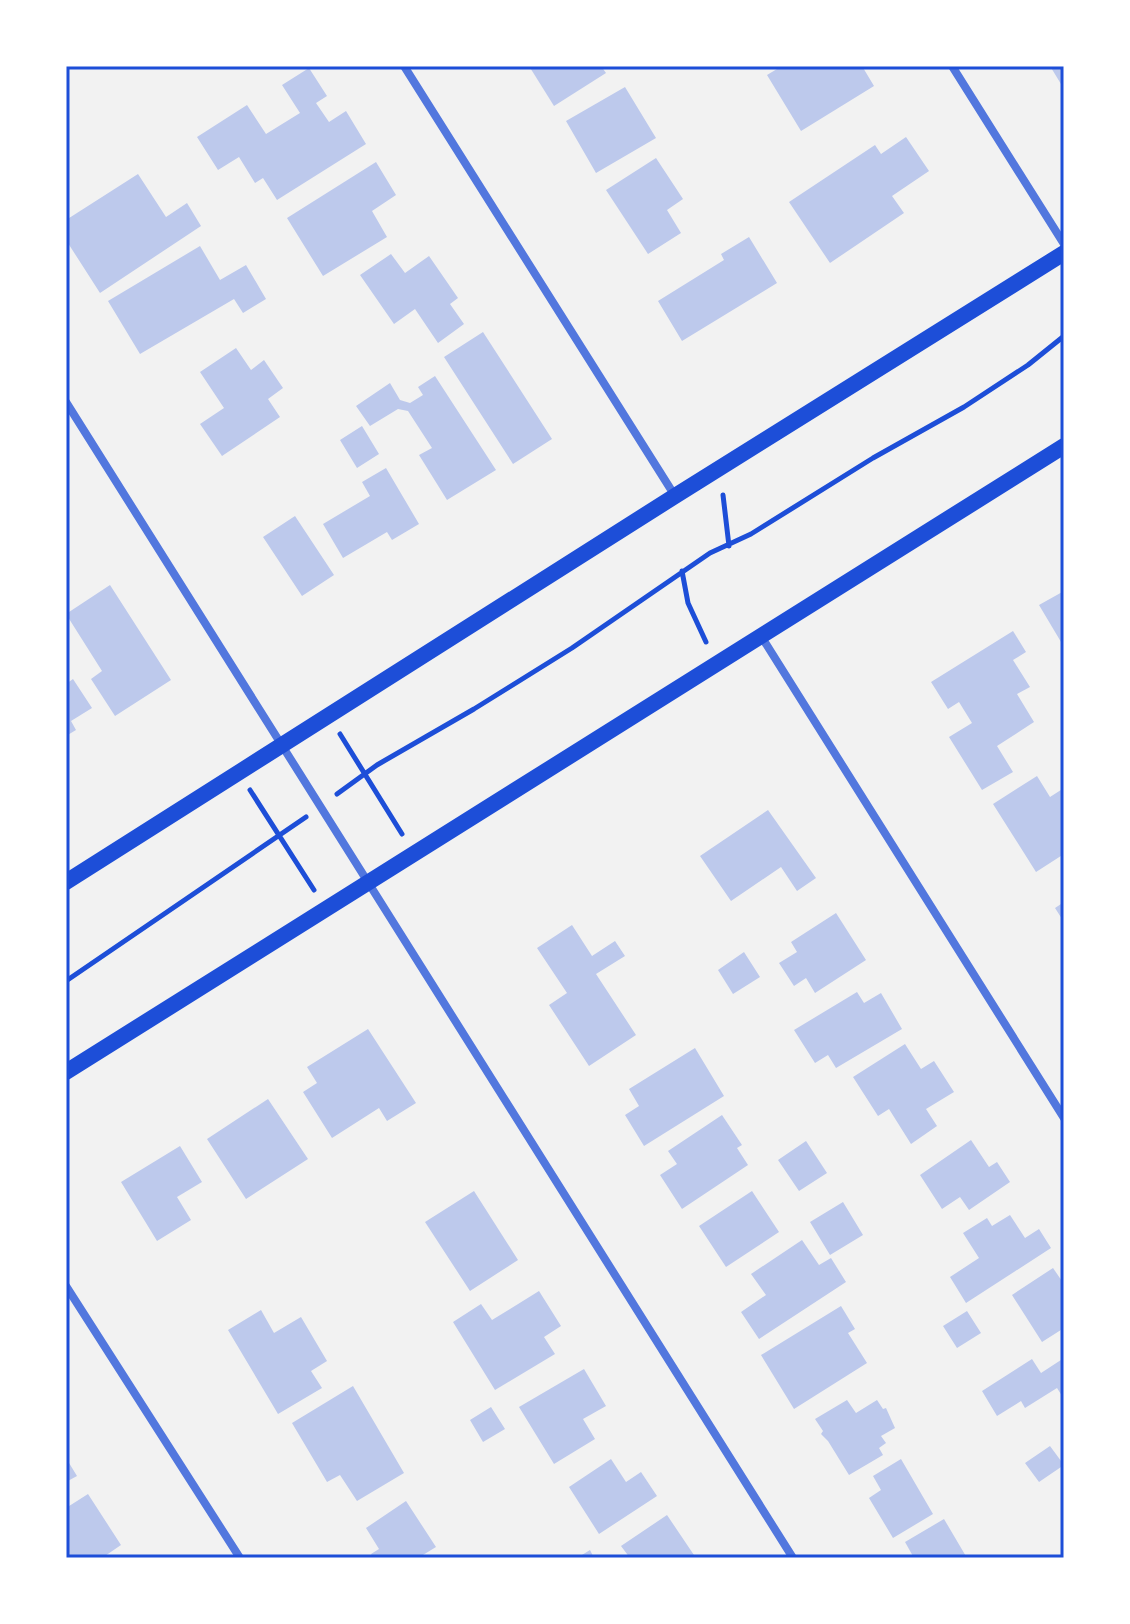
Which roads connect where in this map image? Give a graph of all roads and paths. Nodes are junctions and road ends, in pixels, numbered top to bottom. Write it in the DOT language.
graph roads {
  1 [pos="404,66"];
  2 [pos="952,66"];
  3 [pos="1064,244"];
  4 [pos="1064,253"];
  5 [pos="1064,336"];
  6 [pos="66,402"];
  7 [pos="1064,446"];
  8 [pos="713,473"];
  9 [pos="675,496"];
  10 [pos="729,546"];
  11 [pos="682,571"];
  12 [pos="761,636"];
  13 [pos="718,663"];
  14 [pos="329,716"];
  15 [pos="281,747"];
  16 [pos="239,773"];
  17 [pos="363,774"];
  18 [pos="319,808"];
  19 [pos="279,836"];
  20 [pos="413,854"];
  21 [pos="66,882"];
  22 [pos="367,883"];
  23 [pos="325,909"];
  24 [pos="66,981"];
  25 [pos="66,1072"];
  26 [pos="1064,1118"];
  27 [pos="66,1286"];
  28 [pos="240,1558"];
  29 [pos="793,1558"];
  1 -- 9 [label="street"];
  2 -- 3 [label="street"];
  4 -- 8 [label="main road"];
  5 -- 10 [label="path"];
  6 -- 15 [label="street"];
  7 -- 12 [label="main road"];
  8 -- 9 [label="main road"];
  8 -- 10 [label="path"];
  9 -- 14 [label="main road"];
  10 -- 11 [label="path"];
  11 -- 13 [label="path"];
  11 -- 17 [label="path"];
  12 -- 13 [label="main road"];
  12 -- 26 [label="street"];
  13 -- 20 [label="main road"];
  14 -- 15 [label="main road"];
  14 -- 17 [label="path"];
  15 -- 16 [label="main road"];
  15 -- 18 [label="street"];
  16 -- 19 [label="path"];
  16 -- 21 [label="main road"];
  17 -- 18 [label="path"];
  17 -- 20 [label="path"];
  18 -- 19 [label="path"];
  18 -- 22 [label="street"];
  19 -- 23 [label="path"];
  19 -- 24 [label="path"];
  20 -- 22 [label="main road"];
  22 -- 23 [label="main road"];
  22 -- 29 [label="street"];
  23 -- 25 [label="main road"];
  27 -- 28 [label="street"];
}
